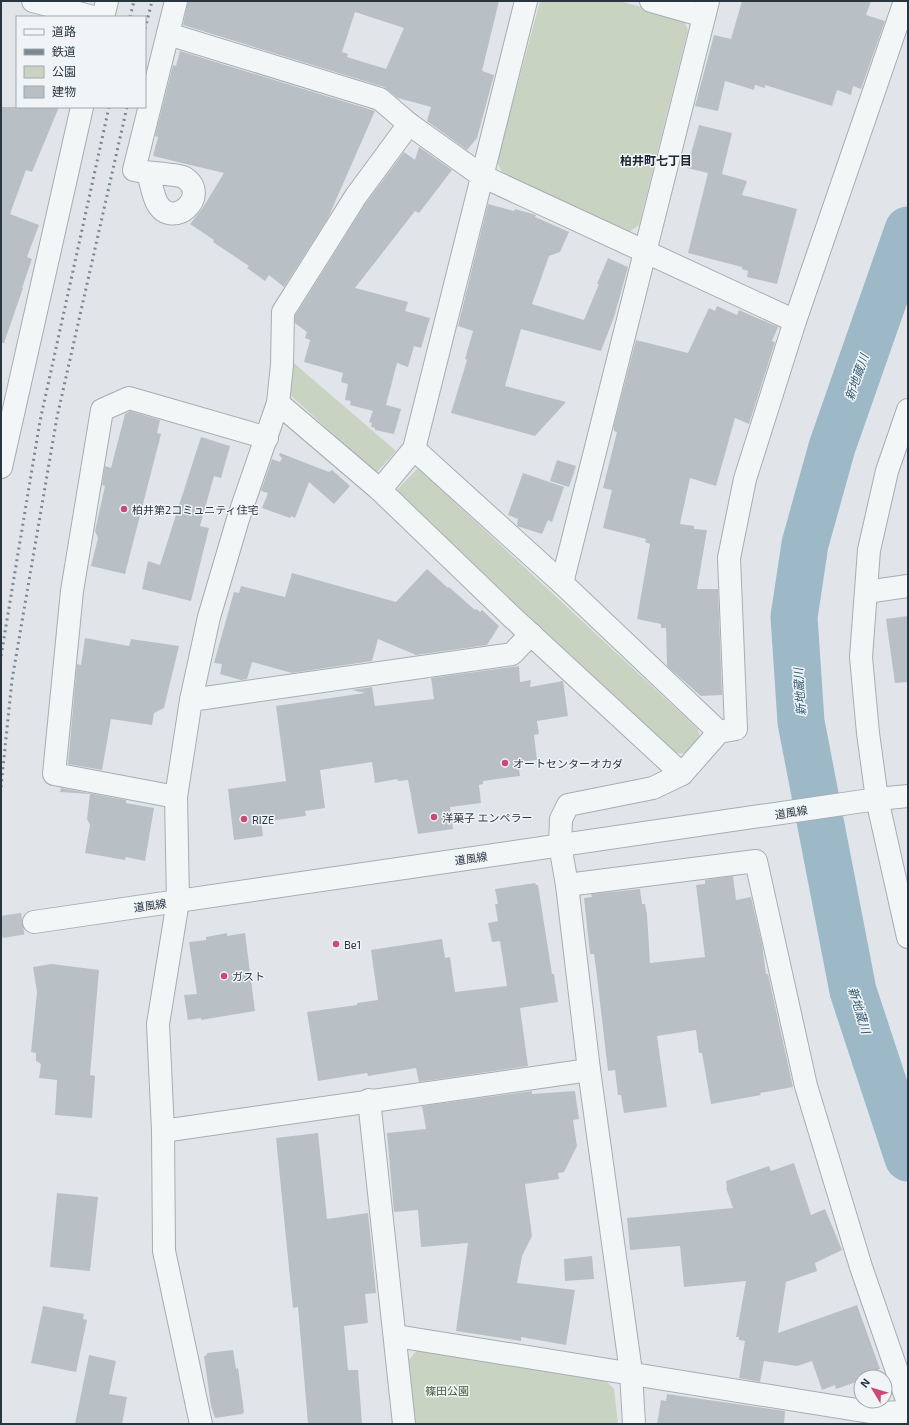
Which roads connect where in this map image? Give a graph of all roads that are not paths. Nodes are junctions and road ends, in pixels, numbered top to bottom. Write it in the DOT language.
graph roads {
  1 [pos="33,1"];
  2 [pos="106,1"];
  3 [pos="176,1"];
  4 [pos="526,1"];
  5 [pos="651,1"];
  6 [pos="905,1"];
  7 [pos="706,9"];
  8 [pos="89,16"];
  9 [pos="103,16"];
  10 [pos="168,34"];
  11 [pos="82,108"];
  12 [pos="409,124"];
  13 [pos="148,174"];
  14 [pos="482,176"];
  15 [pos="646,252"];
  16 [pos="795,321"];
  17 [pos="278,404"];
  18 [pos="908,410"];
  19 [pos="267,438"];
  20 [pos="414,449"];
  21 [pos="1,467"];
  22 [pos="380,490"];
  23 [pos="562,583"];
  24 [pos="908,586"];
  25 [pos="866,592"];
  26 [pos="531,634"];
  27 [pos="191,700"];
  28 [pos="719,732"];
  29 [pos="682,774"];
  30 [pos="908,796"];
  31 [pos="176,797"];
  32 [pos="877,799"];
  33 [pos="560,844"];
  34 [pos="567,886"];
  35 [pos="178,901"];
  36 [pos="34,922"];
  37 [pos="908,937"];
  38 [pos="589,1070"];
  39 [pos="369,1100"];
  40 [pos="163,1131"];
  41 [pos="396,1336"];
  42 [pos="631,1372"];
  43 [pos="908,1403"];
  44 [pos="908,1412"];
  45 [pos="201,1424"];
  46 [pos="404,1424"];
  47 [pos="634,1424"];
  1 -- 8 [label="street"];
  2 -- 9 [label="street"];
  3 -- 10 [label="street"];
  4 -- 14 [label="street"];
  5 -- 7 [label="street"];
  6 -- 16 [label="street"];
  7 -- 15 [label="street"];
  10 -- 12 [label="street"];
  10 -- 13 [label="street"];
  11 -- 21 [label="street"];
  12 -- 14 [label="street"];
  12 -- 17 [label="street"];
  14 -- 15 [label="street"];
  14 -- 20 [label="street"];
  15 -- 16 [label="street"];
  15 -- 23 [label="street"];
  16 -- 28 [label="street"];
  17 -- 19 [label="street"];
  17 -- 22 [label="street"];
  18 -- 25 [label="street"];
  19 -- 27 [label="street"];
  19 -- 31 [label="street"];
  20 -- 22 [label="street"];
  20 -- 23 [label="street"];
  22 -- 26 [label="street"];
  23 -- 28 [label="street"];
  24 -- 25 [label="street"];
  25 -- 32 [label="street"];
  26 -- 27 [label="street"];
  26 -- 29 [label="street"];
  27 -- 31 [label="street"];
  28 -- 29 [label="street"];
  29 -- 33 [label="street"];
  30 -- 32 [label="street, 道風線"];
  31 -- 35 [label="street"];
  32 -- 33 [label="street, 道風線"];
  32 -- 37 [label="street"];
  33 -- 34 [label="street"];
  33 -- 35 [label="street, 道風線"];
  34 -- 38 [label="street"];
  34 -- 43 [label="street"];
  35 -- 36 [label="street, 道風線"];
  35 -- 40 [label="street"];
  38 -- 39 [label="street"];
  38 -- 42 [label="street"];
  39 -- 40 [label="street"];
  39 -- 41 [label="street"];
  40 -- 45 [label="street"];
  41 -- 42 [label="street"];
  41 -- 46 [label="street"];
  42 -- 44 [label="street"];
  42 -- 47 [label="street"];
}
